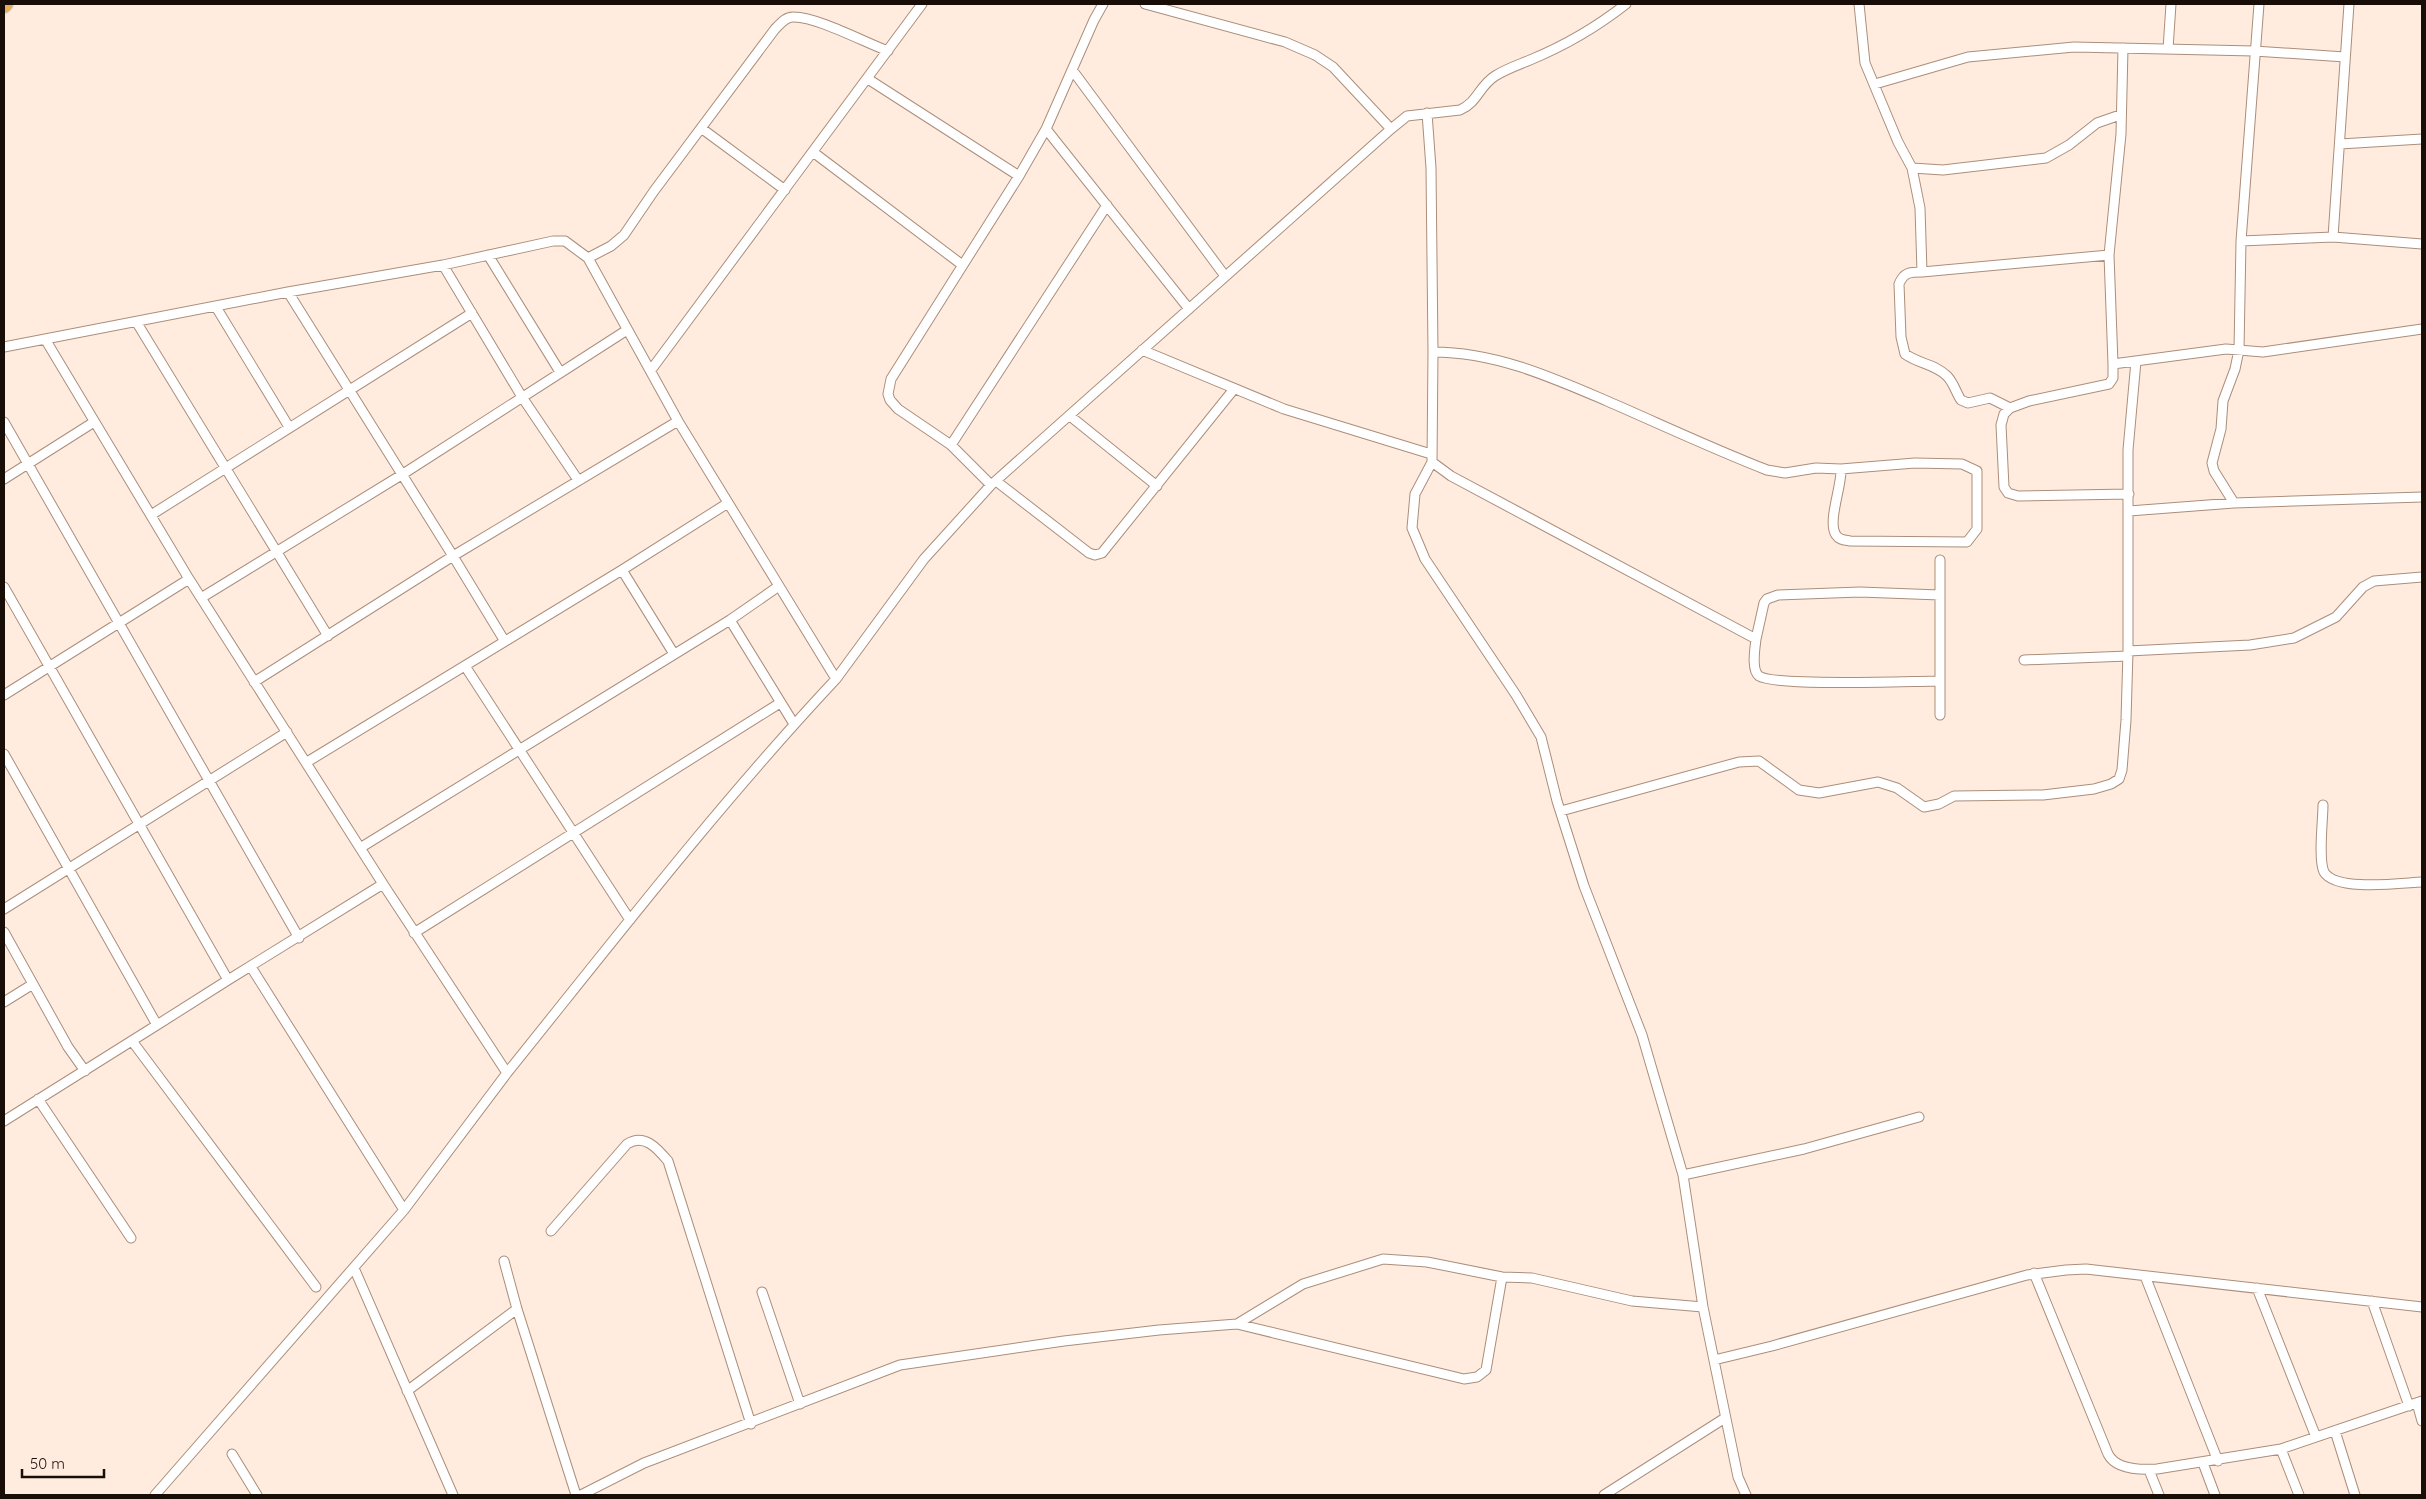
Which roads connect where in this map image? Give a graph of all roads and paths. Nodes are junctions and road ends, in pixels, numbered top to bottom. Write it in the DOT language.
graph roads {
  1 [pos="922,4"];
  2 [pos="1103,4"];
  3 [pos="1145,4"];
  4 [pos="1626,4"];
  5 [pos="1859,4"];
  6 [pos="2171,4"];
  7 [pos="2260,4"];
  8 [pos="2349,4"];
  9 [pos="2123,48"];
  10 [pos="2168,49"];
  11 [pos="888,51"];
  12 [pos="2254,51"];
  13 [pos="2345,57"];
  14 [pos="1073,71"];
  15 [pos="868,78"];
  16 [pos="1875,84"];
  17 [pos="1427,113"];
  18 [pos="2120,115"];
  19 [pos="701,128"];
  20 [pos="1046,129"];
  21 [pos="1391,129"];
  22 [pos="2422,139"];
  23 [pos="2340,144"];
  24 [pos="814,152"];
  25 [pos="1912,168"];
  26 [pos="1019,176"];
  27 [pos="785,190"];
  28 [pos="1107,205"];
  29 [pos="2334,237"];
  30 [pos="2241,241"];
  31 [pos="2422,244"];
  32 [pos="488,255"];
  33 [pos="2109,256"];
  34 [pos="588,258"];
  35 [pos="961,264"];
  36 [pos="443,266"];
  37 [pos="1922,272"];
  38 [pos="1225,276"];
  39 [pos="288,292"];
  40 [pos="216,307"];
  41 [pos="1189,309"];
  42 [pos="472,314"];
  43 [pos="137,322"];
  44 [pos="2422,329"];
  45 [pos="627,330"];
  46 [pos="45,339"];
  47 [pos="4,347"];
  48 [pos="1142,350"];
  49 [pos="2238,350"];
  50 [pos="1433,352"];
  51 [pos="2136,361"];
  52 [pos="2113,364"];
  53 [pos="651,370"];
  54 [pos="560,372"];
  55 [pos="350,389"];
  56 [pos="1234,389"];
  57 [pos="522,396"];
  58 [pos="2010,408"];
  59 [pos="1070,416"];
  60 [pos="678,421"];
  61 [pos="4,422"];
  62 [pos="94,422"];
  63 [pos="289,427"];
  64 [pos="950,445"];
  65 [pos="1431,458"];
  66 [pos="28,463"];
  67 [pos="224,467"];
  68 [pos="1841,469"];
  69 [pos="403,474"];
  70 [pos="4,478"];
  71 [pos="578,480"];
  72 [pos="993,483"];
  73 [pos="1157,486"];
  74 [pos="2129,494"];
  75 [pos="2422,498"];
  76 [pos="728,503"];
  77 [pos="2234,503"];
  78 [pos="2129,510"];
  79 [pos="151,515"];
  80 [pos="277,552"];
  81 [pos="453,556"];
  82 [pos="1940,560"];
  83 [pos="622,570"];
  84 [pos="2422,577"];
  85 [pos="190,579"];
  86 [pos="779,586"];
  87 [pos="4,588"];
  88 [pos="1940,596"];
  89 [pos="201,598"];
  90 [pos="730,620"];
  91 [pos="119,622"];
  92 [pos="328,636"];
  93 [pos="1756,639"];
  94 [pos="504,640"];
  95 [pos="674,654"];
  96 [pos="2128,654"];
  97 [pos="2024,660"];
  98 [pos="49,666"];
  99 [pos="465,666"];
  100 [pos="836,679"];
  101 [pos="1940,681"];
  102 [pos="254,682"];
  103 [pos="4,695"];
  104 [pos="780,703"];
  105 [pos="1940,715"];
  106 [pos="794,724"];
  107 [pos="287,732"];
  108 [pos="520,748"];
  109 [pos="4,754"];
  110 [pos="307,762"];
  111 [pos="209,782"];
  112 [pos="2323,805"];
  113 [pos="1561,811"];
  114 [pos="140,824"];
  115 [pos="574,832"];
  116 [pos="360,848"];
  117 [pos="69,870"];
  118 [pos="2422,882"];
  119 [pos="383,884"];
  120 [pos="4,909"];
  121 [pos="630,920"];
  122 [pos="4,932"];
  123 [pos="414,933"];
  124 [pos="299,938"];
  125 [pos="251,967"];
  126 [pos="228,980"];
  127 [pos="33,984"];
  128 [pos="4,1002"];
  129 [pos="157,1025"];
  130 [pos="132,1041"];
  131 [pos="85,1070"];
  132 [pos="507,1073"];
  133 [pos="38,1099"];
  134 [pos="1920,1117"];
  135 [pos="4,1121"];
  136 [pos="1683,1175"];
  137 [pos="404,1210"];
  138 [pos="551,1231"];
  139 [pos="131,1238"];
  140 [pos="504,1261"];
  141 [pos="354,1268"];
  142 [pos="2034,1274"];
  143 [pos="2145,1276"];
  144 [pos="1502,1277"];
  145 [pos="316,1287"];
  146 [pos="2257,1288"];
  147 [pos="762,1292"];
  148 [pos="2372,1301"];
  149 [pos="1703,1307"];
  150 [pos="2422,1307"];
  151 [pos="517,1309"];
  152 [pos="1237,1324"];
  153 [pos="1714,1360"];
  154 [pos="407,1391"];
  155 [pos="800,1404"];
  156 [pos="2416,1404"];
  157 [pos="1725,1418"];
  158 [pos="2422,1421"];
  159 [pos="751,1424"];
  160 [pos="2335,1431"];
  161 [pos="2316,1438"];
  162 [pos="2282,1449"];
  163 [pos="232,1454"];
  164 [pos="2218,1461"];
  165 [pos="2203,1463"];
  166 [pos="2149,1470"];
  167 [pos="155,1495"];
  168 [pos="257,1495"];
  169 [pos="453,1495"];
  170 [pos="576,1495"];
  171 [pos="581,1495"];
  172 [pos="1604,1495"];
  173 [pos="1746,1495"];
  174 [pos="2159,1495"];
  175 [pos="2215,1495"];
  176 [pos="2299,1495"];
  177 [pos="2355,1495"];
  1 -- 11 [label="street"];
  2 -- 14 [label="street"];
  3 -- 21 [label="street"];
  4 -- 17 [label="street"];
  5 -- 16 [label="street"];
  6 -- 10 [label="street"];
  7 -- 12 [label="street"];
  8 -- 13 [label="street"];
  9 -- 10 [label="street"];
  9 -- 16 [label="street"];
  9 -- 18 [label="street"];
  10 -- 12 [label="street"];
  11 -- 15 [label="street"];
  11 -- 19 [label="street"];
  12 -- 13 [label="street"];
  12 -- 30 [label="street"];
  13 -- 23 [label="street"];
  14 -- 20 [label="street"];
  14 -- 38 [label="street"];
  15 -- 24 [label="street"];
  15 -- 26 [label="street"];
  16 -- 25 [label="street"];
  17 -- 21 [label="street"];
  17 -- 50 [label="street"];
  18 -- 25 [label="street"];
  18 -- 33 [label="street"];
  19 -- 27 [label="street"];
  19 -- 34 [label="street"];
  20 -- 26 [label="street"];
  20 -- 28 [label="street"];
  21 -- 38 [label="street"];
  22 -- 23 [label="street"];
  23 -- 29 [label="street"];
  24 -- 27 [label="street"];
  24 -- 35 [label="street"];
  25 -- 37 [label="street"];
  26 -- 35 [label="street"];
  27 -- 53 [label="street"];
  28 -- 41 [label="street"];
  28 -- 64 [label="street"];
  29 -- 30 [label="street"];
  29 -- 31 [label="street"];
  30 -- 49 [label="street"];
  32 -- 34 [label="street"];
  32 -- 36 [label="street"];
  32 -- 54 [label="street"];
  33 -- 37 [label="street"];
  33 -- 52 [label="street"];
  34 -- 45 [label="street"];
  35 -- 64 [label="street"];
  36 -- 39 [label="street"];
  36 -- 42 [label="street"];
  37 -- 58 [label="street"];
  38 -- 41 [label="street"];
  39 -- 40 [label="street"];
  39 -- 55 [label="street"];
  40 -- 43 [label="street"];
  40 -- 63 [label="street"];
  41 -- 48 [label="street"];
  42 -- 55 [label="street"];
  42 -- 57 [label="street"];
  43 -- 46 [label="street"];
  43 -- 67 [label="street"];
  44 -- 49 [label="street"];
  45 -- 53 [label="street"];
  45 -- 54 [label="street"];
  46 -- 47 [label="street"];
  46 -- 62 [label="street"];
  48 -- 56 [label="street"];
  48 -- 59 [label="street"];
  49 -- 51 [label="street"];
  49 -- 77 [label="street"];
  50 -- 65 [label="street"];
  50 -- 68 [label="street"];
  51 -- 52 [label="street"];
  51 -- 74 [label="street"];
  52 -- 58 [label="street"];
  53 -- 60 [label="street"];
  54 -- 57 [label="street"];
  55 -- 63 [label="street"];
  55 -- 69 [label="street"];
  56 -- 65 [label="street"];
  56 -- 73 [label="street"];
  57 -- 69 [label="street"];
  57 -- 71 [label="street"];
  58 -- 74 [label="street"];
  59 -- 72 [label="street"];
  59 -- 73 [label="street"];
  60 -- 71 [label="street"];
  60 -- 76 [label="street"];
  61 -- 66 [label="street"];
  62 -- 66 [label="street"];
  62 -- 79 [label="street"];
  63 -- 67 [label="street"];
  64 -- 72 [label="street"];
  65 -- 93 [label="street"];
  65 -- 113 [label="street"];
  66 -- 70 [label="street"];
  66 -- 91 [label="street"];
  67 -- 79 [label="street"];
  67 -- 80 [label="street"];
  68 -- 68 [label="street"];
  69 -- 80 [label="street"];
  69 -- 81 [label="street"];
  71 -- 81 [label="street"];
  72 -- 73 [label="street"];
  72 -- 100 [label="street"];
  74 -- 78 [label="street"];
  75 -- 77 [label="street"];
  76 -- 83 [label="street"];
  76 -- 86 [label="street"];
  77 -- 78 [label="street"];
  78 -- 96 [label="street"];
  79 -- 85 [label="street"];
  80 -- 89 [label="street"];
  80 -- 92 [label="street"];
  81 -- 92 [label="street"];
  81 -- 94 [label="street"];
  82 -- 88 [label="street"];
  83 -- 94 [label="street"];
  83 -- 95 [label="street"];
  84 -- 96 [label="street"];
  85 -- 89 [label="street"];
  85 -- 91 [label="street"];
  86 -- 90 [label="street"];
  86 -- 100 [label="street"];
  87 -- 98 [label="street"];
  88 -- 93 [label="street"];
  88 -- 101 [label="street"];
  89 -- 102 [label="street"];
  90 -- 95 [label="street"];
  90 -- 104 [label="street"];
  91 -- 98 [label="street"];
  91 -- 111 [label="street"];
  92 -- 102 [label="street"];
  93 -- 101 [label="street"];
  94 -- 99 [label="street"];
  95 -- 108 [label="street"];
  96 -- 97 [label="street"];
  96 -- 113 [label="street"];
  98 -- 103 [label="street"];
  98 -- 114 [label="street"];
  99 -- 108 [label="street"];
  99 -- 110 [label="street"];
  100 -- 106 [label="street"];
  101 -- 105 [label="street"];
  102 -- 107 [label="street"];
  104 -- 106 [label="street"];
  104 -- 115 [label="street"];
  106 -- 121 [label="street"];
  107 -- 110 [label="street"];
  107 -- 111 [label="street"];
  108 -- 115 [label="street"];
  108 -- 116 [label="street"];
  109 -- 117 [label="street"];
  110 -- 116 [label="street"];
  111 -- 114 [label="street"];
  111 -- 124 [label="street"];
  112 -- 118 [label="street"];
  113 -- 136 [label="street"];
  114 -- 117 [label="street"];
  114 -- 126 [label="street"];
  115 -- 121 [label="street"];
  115 -- 123 [label="street"];
  116 -- 119 [label="street"];
  117 -- 120 [label="street"];
  117 -- 129 [label="street"];
  119 -- 123 [label="street"];
  119 -- 124 [label="street"];
  121 -- 132 [label="street"];
  122 -- 127 [label="street"];
  123 -- 132 [label="street"];
  124 -- 125 [label="street"];
  125 -- 126 [label="street"];
  125 -- 137 [label="street"];
  126 -- 129 [label="street"];
  127 -- 128 [label="street"];
  127 -- 131 [label="street"];
  129 -- 130 [label="street"];
  130 -- 131 [label="street"];
  130 -- 145 [label="street"];
  131 -- 133 [label="street"];
  132 -- 137 [label="street"];
  133 -- 135 [label="street"];
  133 -- 139 [label="street"];
  134 -- 136 [label="street"];
  136 -- 149 [label="street"];
  137 -- 141 [label="street"];
  138 -- 159 [label="street"];
  140 -- 151 [label="street"];
  141 -- 154 [label="street"];
  141 -- 167 [label="street"];
  142 -- 143 [label="street"];
  142 -- 153 [label="street"];
  142 -- 166 [label="street"];
  143 -- 146 [label="street"];
  143 -- 164 [label="street"];
  144 -- 149 [label="street"];
  144 -- 152 [label="street"];
  144 -- 152 [label="street"];
  146 -- 148 [label="street"];
  146 -- 161 [label="street"];
  147 -- 155 [label="street"];
  148 -- 150 [label="street"];
  148 -- 156 [label="street"];
  149 -- 153 [label="street"];
  151 -- 154 [label="street"];
  151 -- 170 [label="street"];
  152 -- 155 [label="street"];
  153 -- 157 [label="street"];
  154 -- 169 [label="street"];
  155 -- 159 [label="street"];
  156 -- 158 [label="street"];
  156 -- 160 [label="street"];
  157 -- 172 [label="street"];
  157 -- 173 [label="street"];
  159 -- 171 [label="street"];
  160 -- 161 [label="street"];
  160 -- 177 [label="street"];
  161 -- 162 [label="street"];
  162 -- 164 [label="street"];
  162 -- 176 [label="street"];
  163 -- 168 [label="street"];
  164 -- 165 [label="street"];
  165 -- 166 [label="street"];
  165 -- 175 [label="street"];
  166 -- 174 [label="street"];
}
